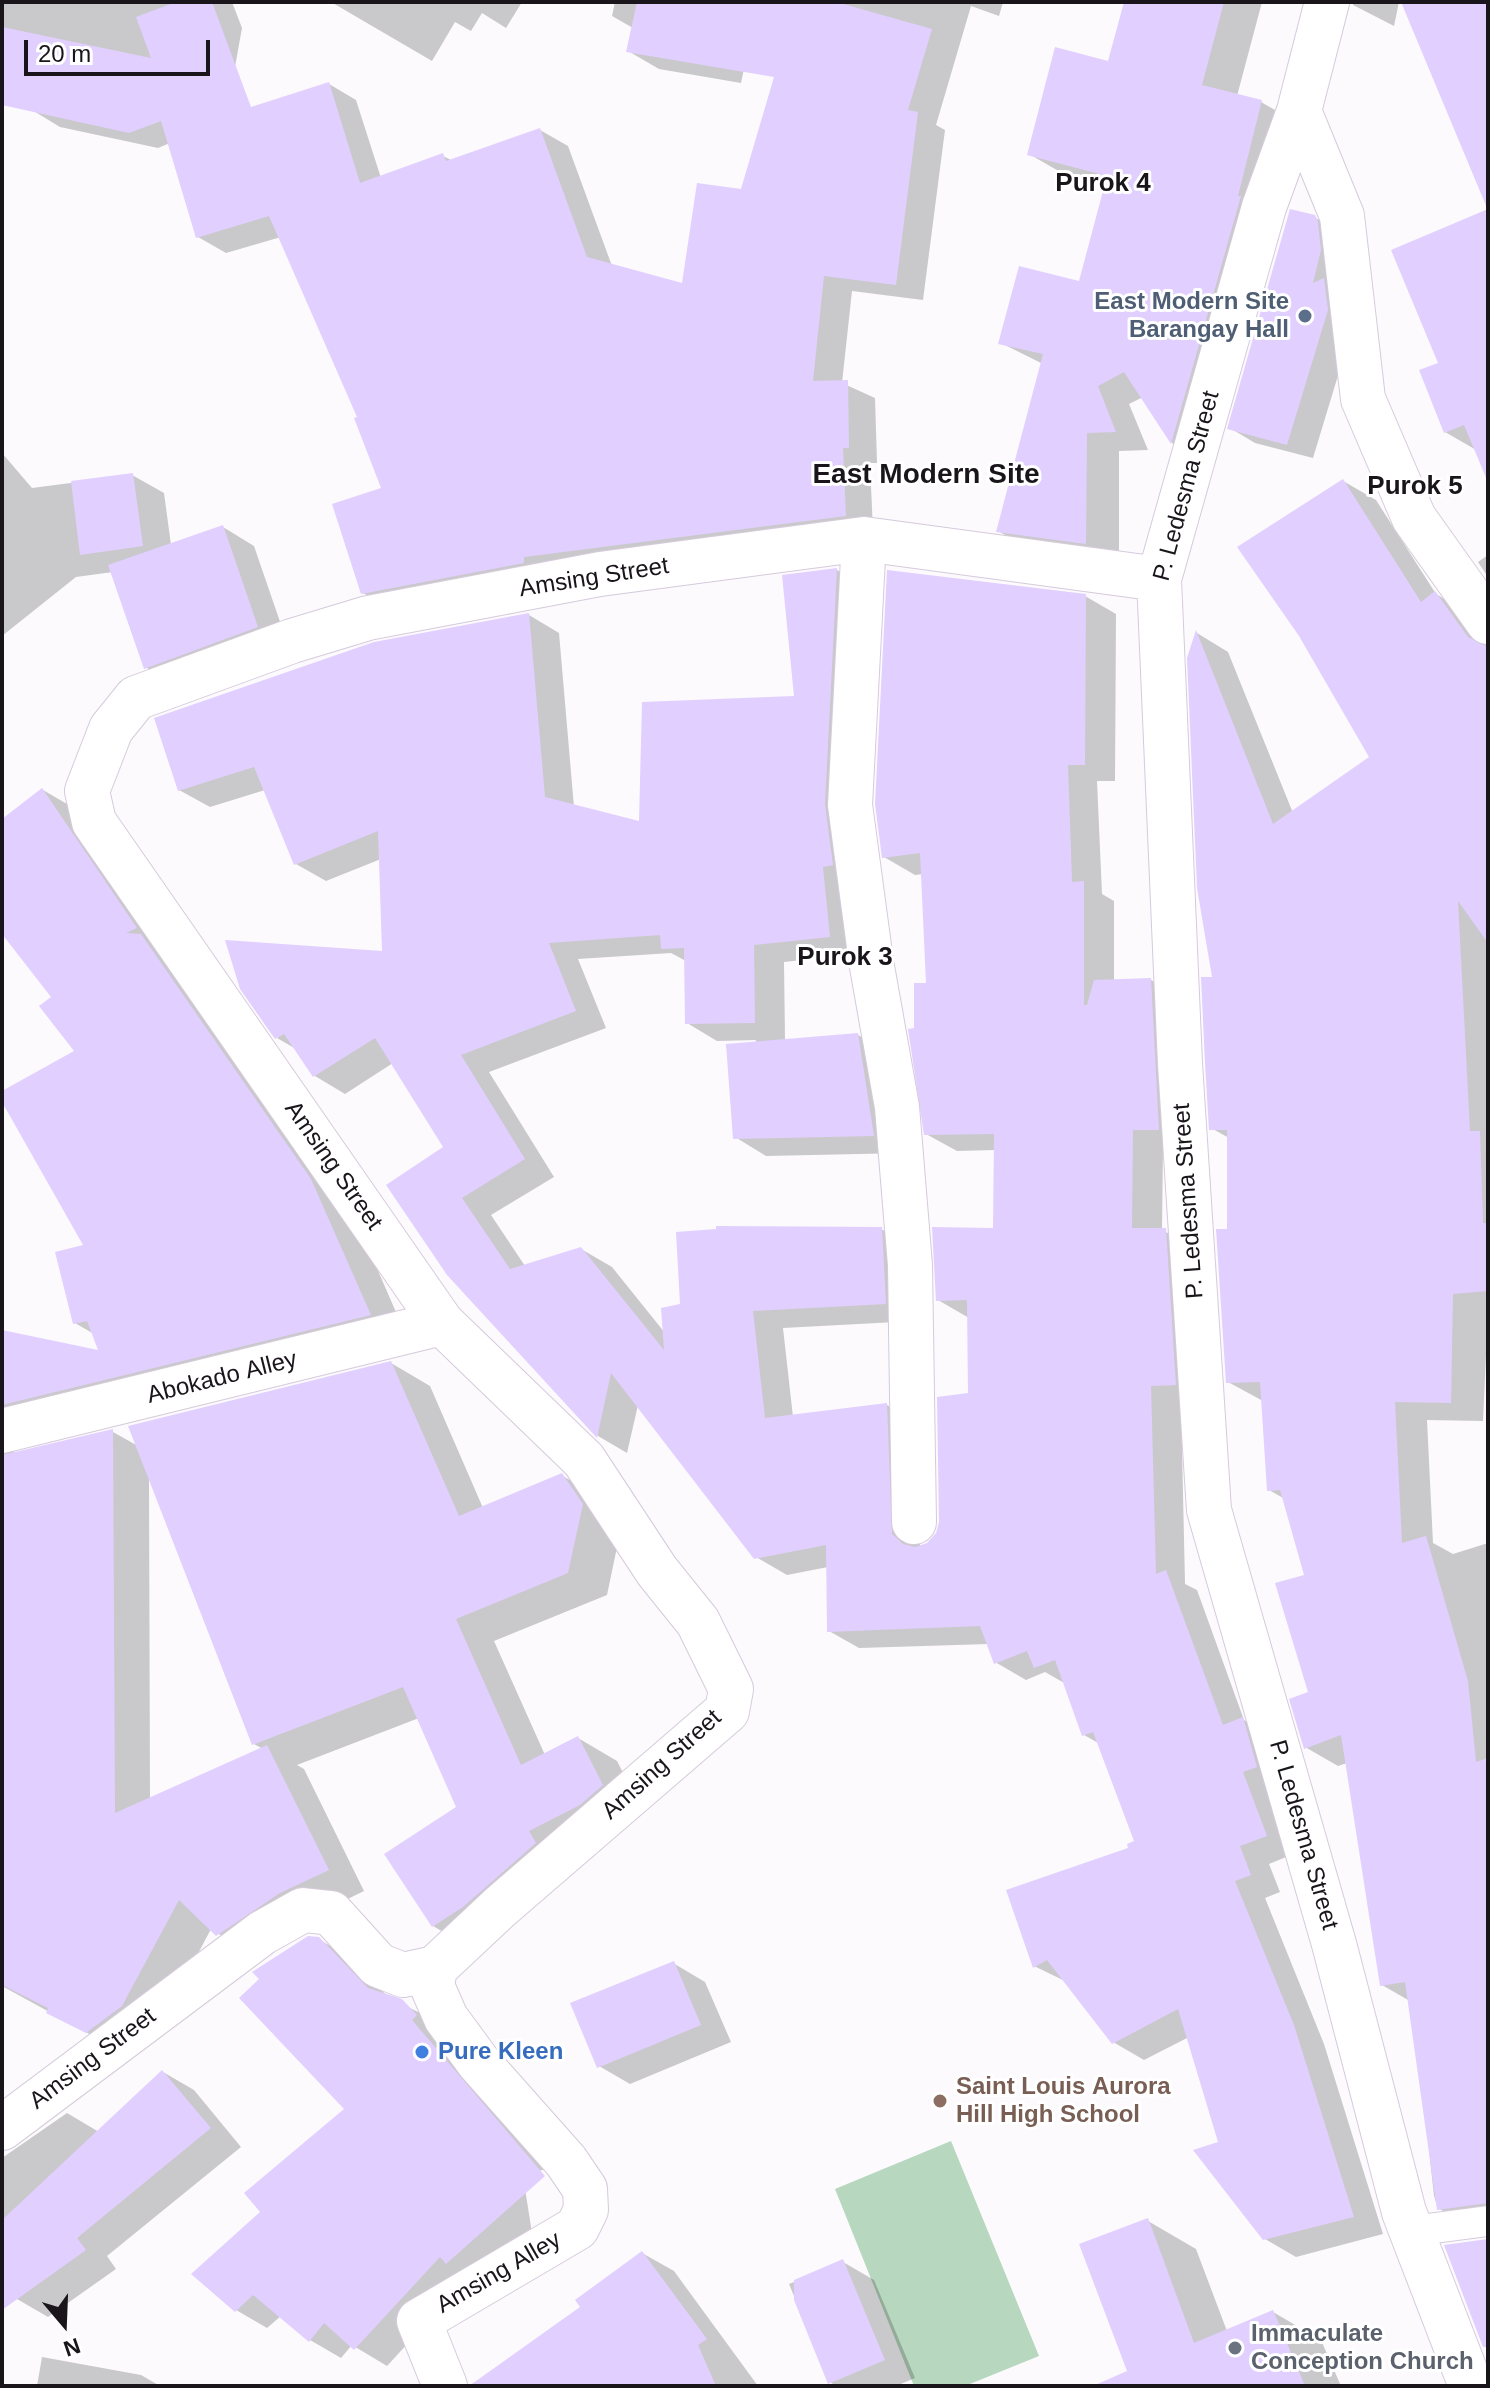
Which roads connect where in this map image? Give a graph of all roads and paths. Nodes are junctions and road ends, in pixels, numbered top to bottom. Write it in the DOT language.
graph roads {
  1 [pos="1327,2"];
  2 [pos="1299,111"];
  3 [pos="864,539"];
  4 [pos="1159,579"];
  5 [pos="1488,622"];
  6 [pos="442,1323"];
  7 [pos="2,1431"];
  8 [pos="914,1522"];
  9 [pos="435,1968"];
  10 [pos="2,2128"];
  11 [pos="1488,2221"];
  12 [pos="1412,2231"];
  13 [pos="445,2386"];
  14 [pos="1471,2386"];
  1 -- 2 [label="street, P. Ledesma Street"];
  2 -- 4 [label="street, P. Ledesma Street"];
  2 -- 5 [label="street"];
  3 -- 4 [label="street, Amsing Street"];
  3 -- 6 [label="street, Amsing Street"];
  3 -- 8 [label="street"];
  4 -- 12 [label="street, P. Ledesma Street"];
  6 -- 7 [label="street, Abokado Alley"];
  6 -- 9 [label="street, Amsing Street"];
  9 -- 10 [label="street, Amsing Street"];
  9 -- 13 [label="street, Amsing Alley"];
  11 -- 12 [label="lane"];
  12 -- 14 [label="street, P. Ledesma Street"];
}
